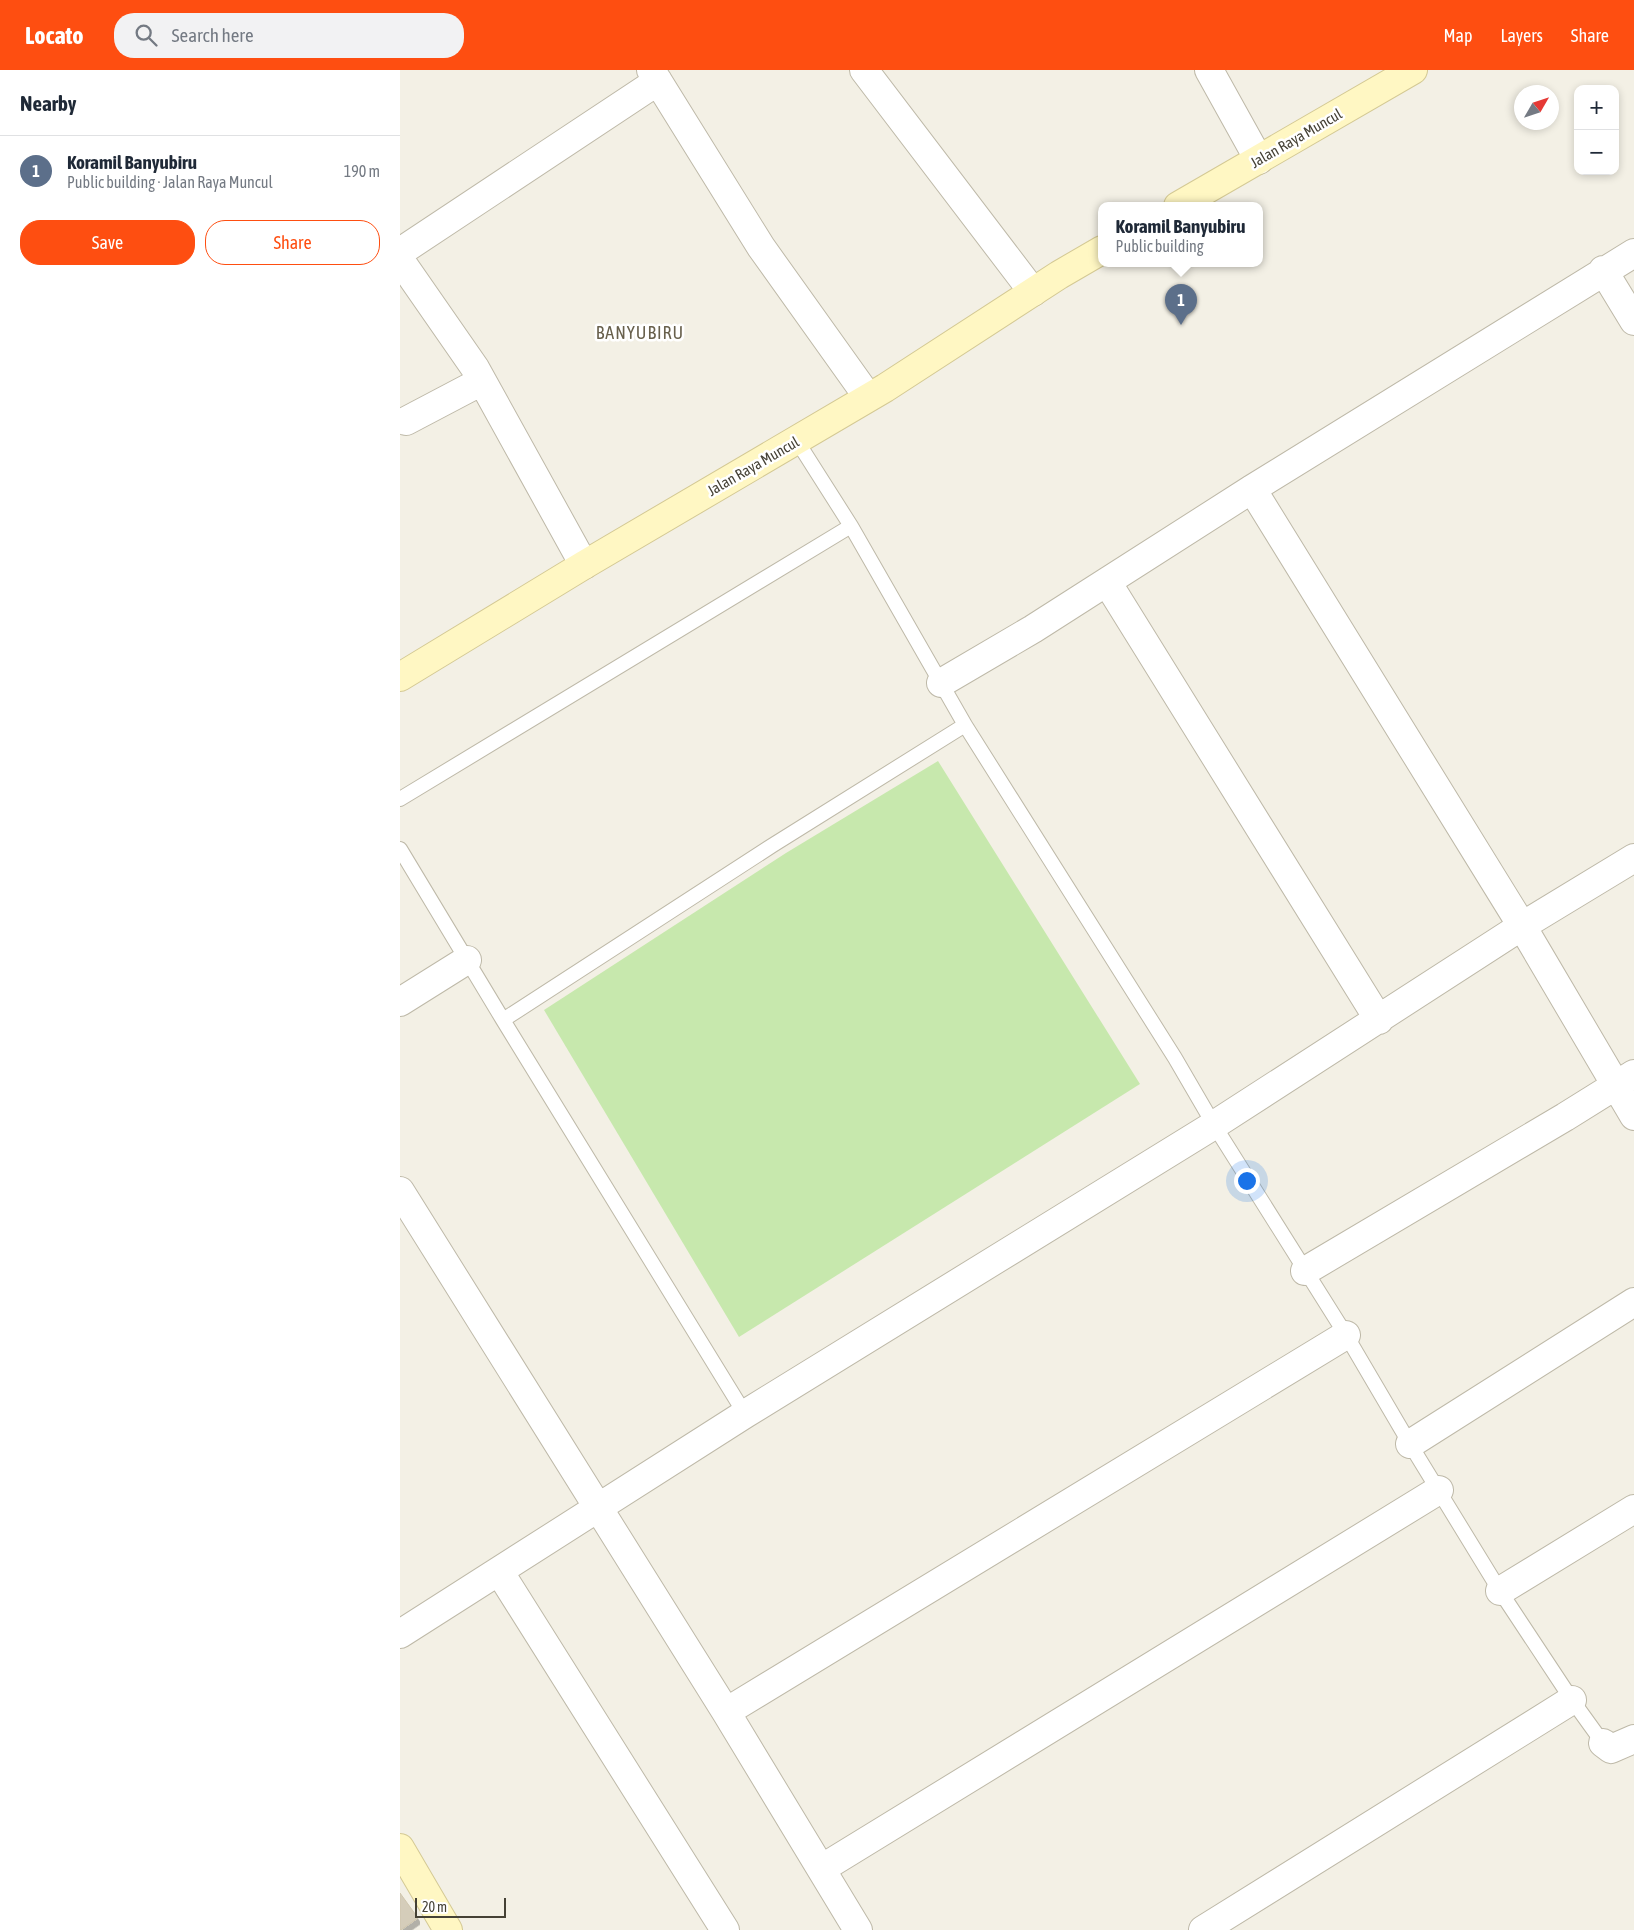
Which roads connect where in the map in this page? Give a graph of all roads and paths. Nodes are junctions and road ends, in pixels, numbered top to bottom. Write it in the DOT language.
graph roads {
  1 [pos="864,70"];
  2 [pos="1209,70"];
  3 [pos="1414,70"];
  4 [pos="655,75"];
  5 [pos="1259,160"];
  6 [pos="1185,202"];
  7 [pos="400,252"];
  8 [pos="1098,252"];
  9 [pos="1634,252"];
  10 [pos="400,260"];
  11 [pos="1603,270"];
  12 [pos="1033,292"];
  13 [pos="1634,321"];
  14 [pos="482,381"];
  15 [pos="868,397"];
  16 [pos="406,421"];
  17 [pos="797,441"];
  18 [pos="1252,489"];
  19 [pos="851,526"];
  20 [pos="584,565"];
  21 [pos="1106,582"];
  22 [pos="400,677"];
  23 [pos="941,683"];
  24 [pos="965,725"];
  25 [pos="400,799"];
  26 [pos="400,849"];
  27 [pos="1634,858"];
  28 [pos="1522,926"];
  29 [pos="467,960"];
  30 [pos="400,1002"];
  31 [pos="503,1020"];
  32 [pos="1379,1020"];
  33 [pos="1625,1080"];
  34 [pos="1634,1116"];
  35 [pos="1214,1125"];
  36 [pos="400,1191"];
  37 [pos="1305,1271"];
  38 [pos="1634,1302"];
  39 [pos="1346,1335"];
  40 [pos="745,1414"];
  41 [pos="1410,1444"];
  42 [pos="1438,1490"];
  43 [pos="598,1508"];
  44 [pos="1634,1509"];
  45 [pos="499,1571"];
  46 [pos="1500,1591"];
  47 [pos="400,1634"];
  48 [pos="1572,1700"];
  49 [pos="726,1712"];
  50 [pos="1634,1739"];
  51 [pos="1603,1743"];
  52 [pos="400,1848"];
  53 [pos="821,1869"];
  54 [pos="448,1930"];
  55 [pos="725,1930"];
  56 [pos="858,1930"];
  57 [pos="1203,1930"];
  1 -- 12 [label="street"];
  2 -- 5 [label="street"];
  3 -- 5 [label="main road, Jalan Raya Muncul"];
  4 -- 7 [label="street"];
  4 -- 15 [label="street"];
  5 -- 6 [label="main road, Jalan Raya Muncul"];
  8 -- 12 [label="main road, Jalan Raya Muncul"];
  9 -- 11 [label="street"];
  10 -- 14 [label="street"];
  11 -- 13 [label="street"];
  11 -- 18 [label="street"];
  12 -- 15 [label="main road, Jalan Raya Muncul"];
  14 -- 16 [label="street"];
  14 -- 20 [label="street"];
  15 -- 17 [label="main road, Jalan Raya Muncul"];
  17 -- 19 [label="lane"];
  17 -- 20 [label="main road, Jalan Raya Muncul"];
  18 -- 21 [label="street"];
  18 -- 28 [label="street"];
  19 -- 23 [label="lane"];
  19 -- 25 [label="lane"];
  20 -- 22 [label="main road, Jalan Raya Muncul"];
  21 -- 23 [label="street"];
  21 -- 32 [label="street"];
  23 -- 24 [label="lane"];
  24 -- 31 [label="lane"];
  24 -- 35 [label="lane"];
  26 -- 29 [label="lane"];
  27 -- 28 [label="street"];
  28 -- 32 [label="street"];
  28 -- 33 [label="street"];
  29 -- 30 [label="street"];
  29 -- 31 [label="lane"];
  31 -- 40 [label="lane"];
  32 -- 35 [label="street"];
  33 -- 34 [label="street"];
  33 -- 37 [label="street"];
  35 -- 37 [label="lane"];
  35 -- 40 [label="street"];
  36 -- 43 [label="street"];
  37 -- 39 [label="lane"];
  38 -- 41 [label="street"];
  39 -- 41 [label="lane"];
  39 -- 49 [label="street"];
  40 -- 43 [label="street"];
  41 -- 42 [label="lane"];
  42 -- 46 [label="lane"];
  42 -- 53 [label="street"];
  43 -- 45 [label="street"];
  43 -- 49 [label="street"];
  44 -- 46 [label="street"];
  45 -- 47 [label="street"];
  45 -- 55 [label="street"];
  46 -- 48 [label="lane"];
  48 -- 51 [label="lane"];
  48 -- 57 [label="street"];
  49 -- 53 [label="street"];
  50 -- 51 [label="street"];
  52 -- 54 [label="main road"];
  53 -- 56 [label="street"];
}
